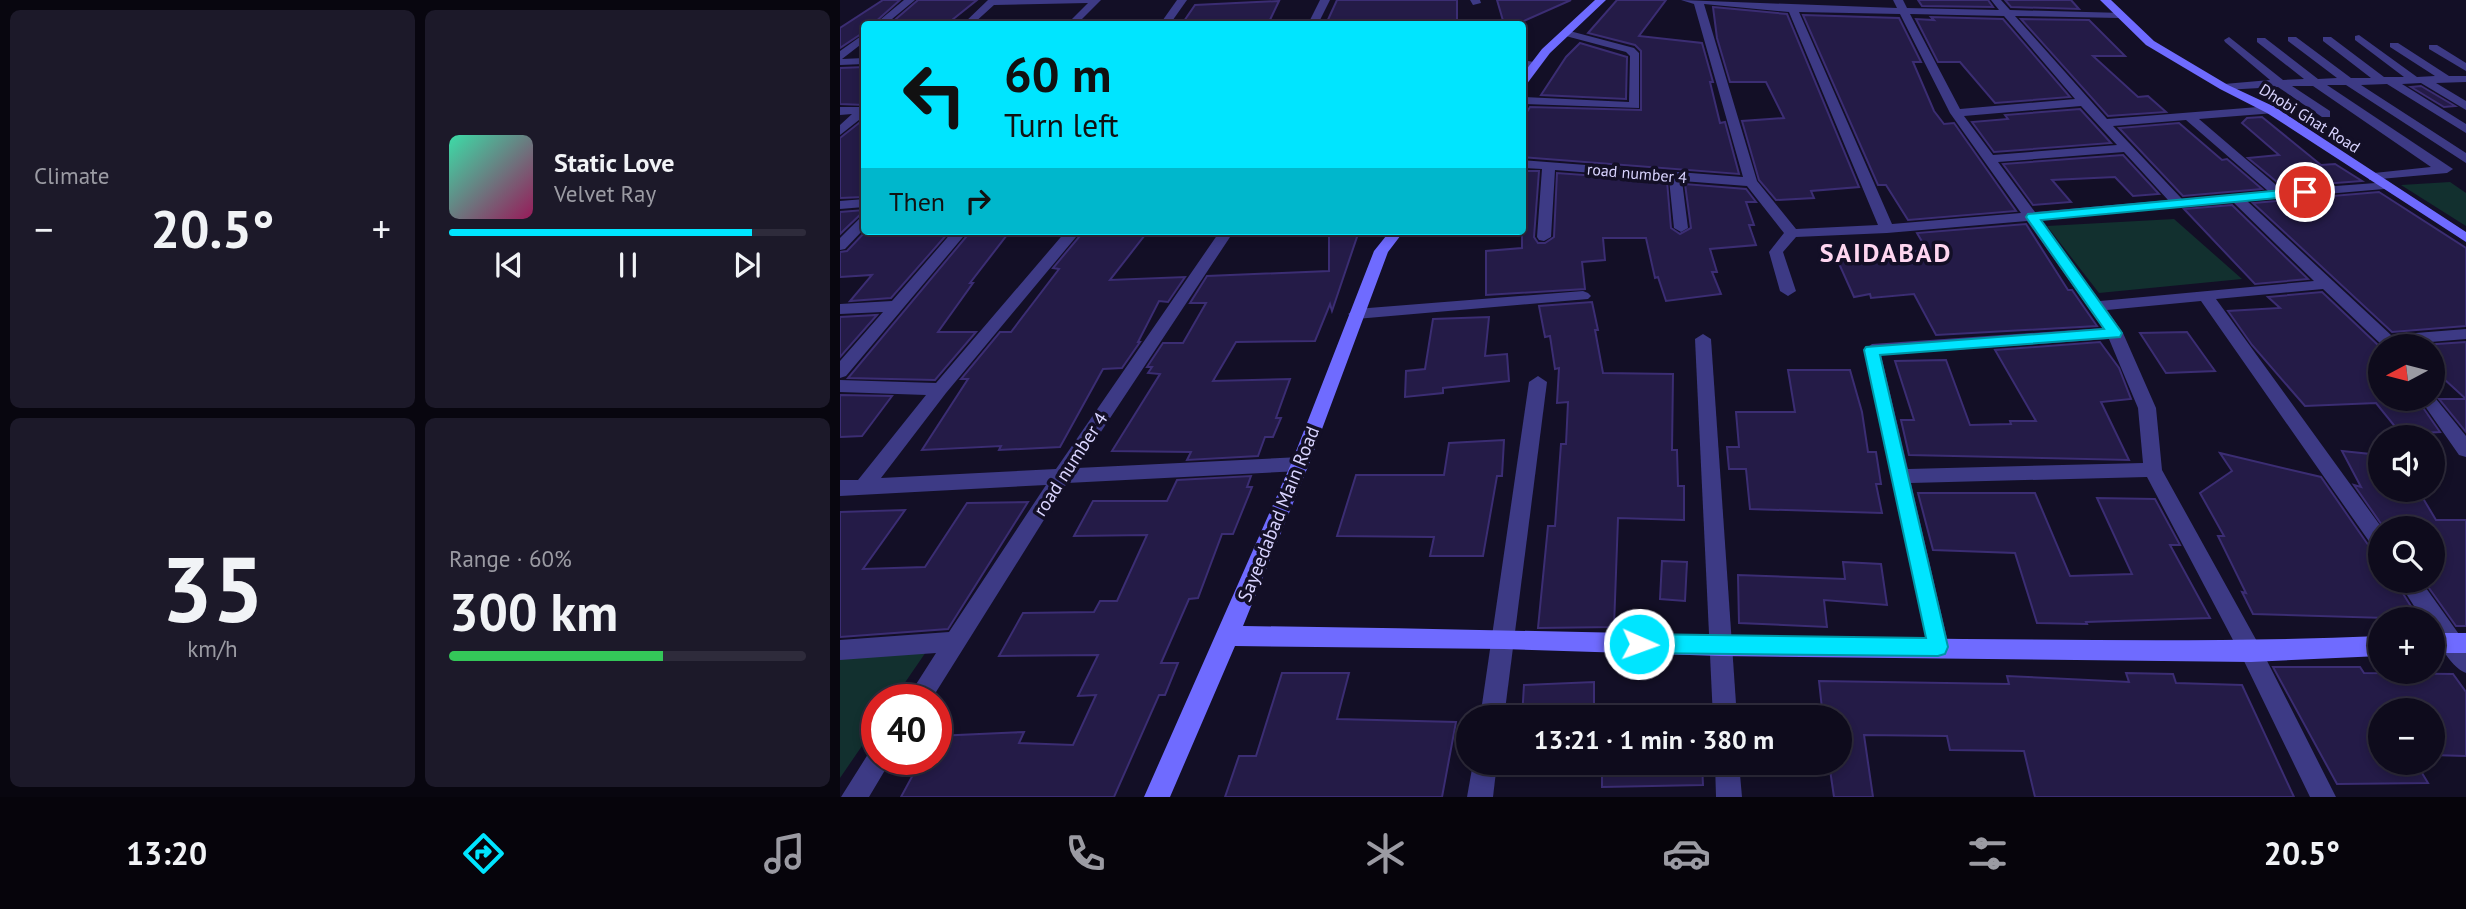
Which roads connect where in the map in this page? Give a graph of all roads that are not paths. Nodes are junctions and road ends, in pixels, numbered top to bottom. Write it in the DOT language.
graph roads {
  1 [pos="910,0"];
  2 [pos="1090,0"];
  3 [pos="1096,0"];
  4 [pos="1182,0"];
  5 [pos="1325,0"];
  6 [pos="1601,0"];
  7 [pos="1996,0"];
  8 [pos="2105,0"];
  9 [pos="993,1"];
  10 [pos="1692,1"];
  11 [pos="1900,6"];
  12 [pos="1793,9"];
  13 [pos="2005,12"];
  14 [pos="2119,15"];
  15 [pos="884,21"];
  16 [pos="971,21"];
  17 [pos="1075,21"];
  18 [pos="1167,21"];
  19 [pos="1314,21"];
  20 [pos="1566,33"];
  21 [pos="2359,38"];
  22 [pos="861,39"];
  23 [pos="2292,39"];
  24 [pos="2327,39"];
  25 [pos="2229,40"];
  26 [pos="2260,40"];
  27 [pos="2394,45"];
  28 [pos="2433,47"];
  29 [pos="840,56"];
  30 [pos="861,61"];
  31 [pos="840,62"];
  32 [pos="1526,64"];
  33 [pos="1535,65"];
  34 [pos="2466,68"];
  35 [pos="1526,77"];
  36 [pos="2466,79"];
  37 [pos="2448,80"];
  38 [pos="2386,81"];
  39 [pos="2421,81"];
  40 [pos="2280,82"];
  41 [pos="2315,82"];
  42 [pos="2349,82"];
  43 [pos="2224,87"];
  44 [pos="1526,100"];
  45 [pos="2084,102"];
  46 [pos="2466,106"];
  47 [pos="861,110"];
  48 [pos="2271,110"];
  49 [pos="840,111"];
  50 [pos="861,113"];
  51 [pos="1956,113"];
  52 [pos="2326,114"];
  53 [pos="2188,116"];
  54 [pos="2104,123"];
  55 [pos="2466,129"];
  56 [pos="840,131"];
  57 [pos="2129,148"];
  58 [pos="1988,159"];
  59 [pos="2466,159"];
  60 [pos="1526,164"];
  61 [pos="1549,166"];
  62 [pos="2466,167"];
  63 [pos="2443,169"];
  64 [pos="1675,176"];
  65 [pos="2379,181"];
  66 [pos="1751,182"];
  67 [pos="2279,194"];
  68 [pos="2236,198"];
  69 [pos="861,203"];
  70 [pos="2179,204"];
  71 [pos="840,205"];
  72 [pos="2032,217"];
  73 [pos="861,225"];
  74 [pos="1681,228"];
  75 [pos="1887,229"];
  76 [pos="1793,233"];
  77 [pos="958,235"];
  78 [pos="1071,235"];
  79 [pos="1224,235"];
  80 [pos="1394,235"];
  81 [pos="1544,237"];
  82 [pos="2466,237"];
  83 [pos="840,246"];
  84 [pos="2328,284"];
  85 [pos="1788,291"];
  86 [pos="1583,296"];
  87 [pos="2205,296"];
  88 [pos="898,306"];
  89 [pos="2096,306"];
  90 [pos="840,309"];
  91 [pos="1356,314"];
  92 [pos="2115,333"];
  93 [pos="2380,334"];
  94 [pos="2466,334"];
  95 [pos="2445,337"];
  96 [pos="1703,339"];
  97 [pos="840,372"];
  98 [pos="1538,382"];
  99 [pos="840,386"];
  100 [pos="940,389"];
  101 [pos="2438,411"];
  102 [pos="2466,450"];
  103 [pos="1300,464"];
  104 [pos="2153,470"];
  105 [pos="1900,476"];
  106 [pos="1060,477"];
  107 [pos="863,487"];
  108 [pos="840,488"];
  109 [pos="2368,524"];
  110 [pos="2417,593"];
  111 [pos="1228,636"];
  112 [pos="1504,639"];
  113 [pos="957,641"];
  114 [pos="2450,643"];
  115 [pos="1721,646"];
  116 [pos="1938,647"];
  117 [pos="2368,647"];
  118 [pos="840,650"];
  119 [pos="2250,652"];
  120 [pos="2466,663"];
  121 [pos="929,684"];
  122 [pos="1494,705"];
  123 [pos="1723,705"];
  124 [pos="869,775"];
  125 [pos="1483,775"];
  126 [pos="1728,775"];
  127 [pos="854,797"];
  128 [pos="1157,797"];
  129 [pos="1480,797"];
  130 [pos="1729,797"];
  131 [pos="2323,797"];
  1 -- 15 [label="street"];
  2 -- 9 [label="street"];
  3 -- 17 [label="street"];
  4 -- 18 [label="street"];
  5 -- 19 [label="street"];
  6 -- 20 [label="main road"];
  7 -- 13 [label="street"];
  8 -- 14 [label="main road, Dhobi Ghat Road"];
  9 -- 16 [label="street"];
  10 -- 12 [label="street"];
  10 -- 66 [label="street"];
  11 -- 12 [label="street"];
  11 -- 13 [label="street"];
  11 -- 51 [label="street"];
  12 -- 75 [label="street"];
  13 -- 14 [label="street"];
  13 -- 45 [label="street"];
  14 -- 43 [label="main road, Dhobi Ghat Road"];
  20 -- 33 [label="main road"];
  20 -- 44 [label="street"];
  21 -- 39 [label="street"];
  22 -- 29 [label="street"];
  23 -- 42 [label="street"];
  24 -- 38 [label="street"];
  25 -- 40 [label="street"];
  26 -- 41 [label="street"];
  27 -- 37 [label="street"];
  28 -- 34 [label="street"];
  30 -- 31 [label="street"];
  32 -- 33 [label="street"];
  33 -- 35 [label="main road"];
  36 -- 37 [label="street"];
  37 -- 39 [label="street"];
  38 -- 39 [label="street"];
  38 -- 42 [label="street"];
  38 -- 55 [label="street"];
  39 -- 46 [label="street"];
  40 -- 41 [label="street"];
  40 -- 43 [label="street"];
  40 -- 52 [label="street"];
  41 -- 42 [label="street"];
  41 -- 63 [label="street"];
  42 -- 59 [label="street"];
  43 -- 48 [label="main road, Dhobi Ghat Road"];
  45 -- 51 [label="street"];
  45 -- 54 [label="street"];
  47 -- 49 [label="street"];
  48 -- 53 [label="street"];
  48 -- 65 [label="main road, Dhobi Ghat Road"];
  50 -- 56 [label="street"];
  51 -- 58 [label="street"];
  53 -- 54 [label="street"];
  53 -- 67 [label="street"];
  54 -- 57 [label="street"];
  57 -- 58 [label="street"];
  57 -- 70 [label="street"];
  58 -- 72 [label="street"];
  60 -- 61 [label="street, road number 4"];
  61 -- 64 [label="street, road number 4"];
  61 -- 81 [label="street"];
  62 -- 63 [label="street"];
  63 -- 65 [label="street"];
  64 -- 66 [label="street, road number 4"];
  64 -- 74 [label="street"];
  65 -- 67 [label="street"];
  65 -- 82 [label="main road, Dhobi Ghat Road"];
  66 -- 76 [label="street"];
  67 -- 68 [label="street"];
  68 -- 70 [label="street"];
  68 -- 84 [label="street"];
  69 -- 71 [label="street"];
  70 -- 72 [label="street"];
  72 -- 75 [label="street"];
  72 -- 89 [label="street"];
  73 -- 83 [label="street"];
  75 -- 76 [label="street"];
  76 -- 85 [label="street"];
  77 -- 88 [label="street"];
  78 -- 100 [label="street"];
  79 -- 106 [label="street, road number 4"];
  80 -- 91 [label="main road, Sayeedabad Main Road"];
  84 -- 87 [label="street"];
  84 -- 93 [label="street"];
  86 -- 91 [label="street"];
  87 -- 89 [label="street"];
  87 -- 109 [label="street"];
  88 -- 90 [label="street"];
  88 -- 97 [label="street"];
  89 -- 92 [label="street"];
  91 -- 103 [label="main road, Sayeedabad Main Road"];
  92 -- 104 [label="street"];
  92 -- 105 [label="street"];
  94 -- 95 [label="street"];
  96 -- 115 [label="street"];
  98 -- 112 [label="street"];
  99 -- 100 [label="street"];
  100 -- 107 [label="street"];
  101 -- 102 [label="street"];
  103 -- 106 [label="street"];
  103 -- 111 [label="main road, Sayeedabad Main Road"];
  104 -- 105 [label="street"];
  104 -- 119 [label="street"];
  105 -- 116 [label="street"];
  106 -- 107 [label="street"];
  106 -- 113 [label="street, road number 4"];
  107 -- 108 [label="street"];
  110 -- 114 [label="street"];
  111 -- 112 [label="main road"];
  111 -- 128 [label="main road, Sayeedabad Main Road"];
  112 -- 115 [label="main road"];
  112 -- 122 [label="street"];
  113 -- 118 [label="street"];
  113 -- 121 [label="street, road number 4"];
  114 -- 120 [label="street"];
  115 -- 116 [label="main road"];
  115 -- 123 [label="street"];
  116 -- 119 [label="main road"];
  117 -- 119 [label="main road"];
  119 -- 131 [label="street"];
  124 -- 127 [label="street"];
  125 -- 129 [label="street"];
  126 -- 130 [label="street"];
}
